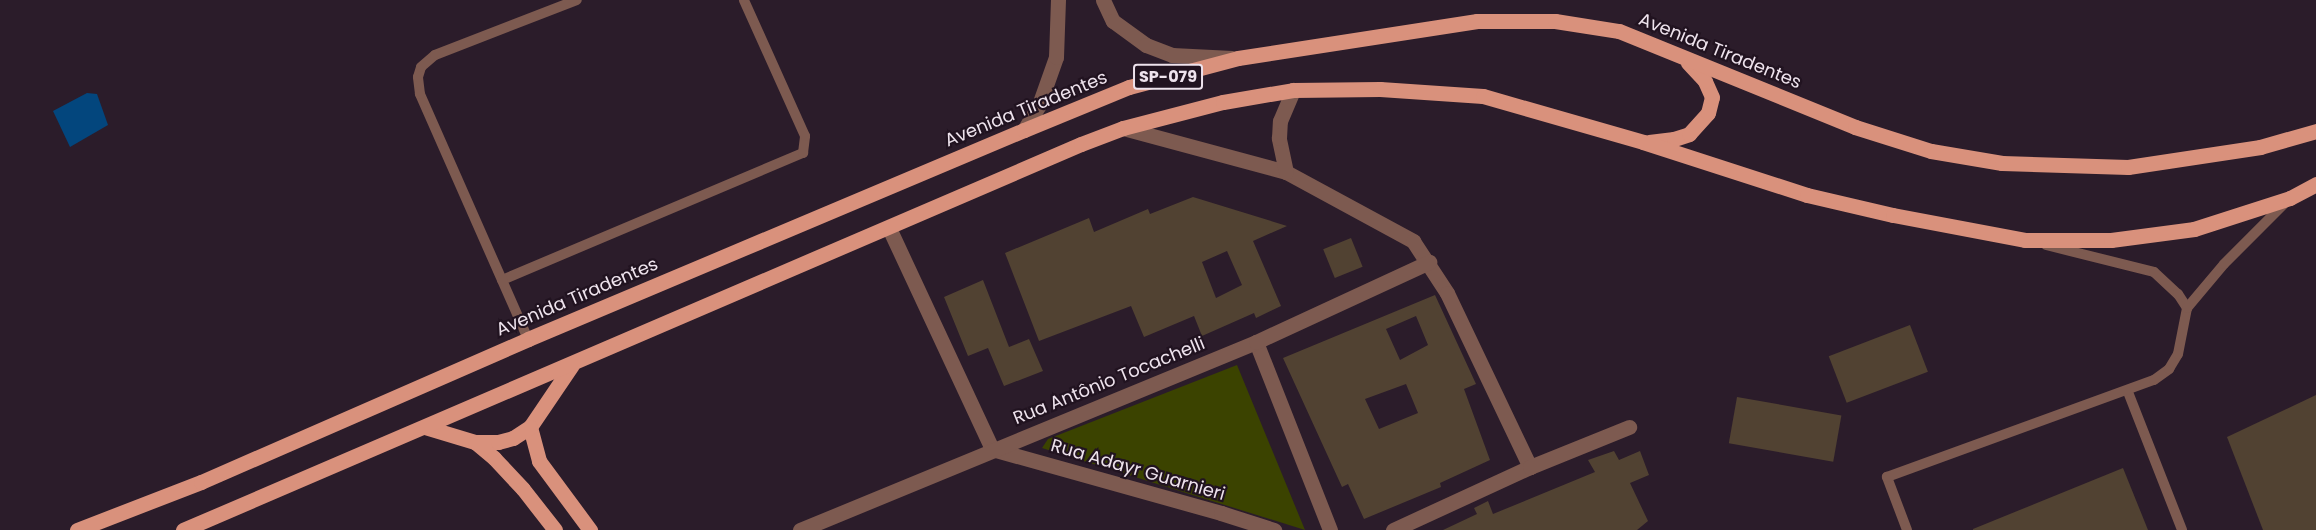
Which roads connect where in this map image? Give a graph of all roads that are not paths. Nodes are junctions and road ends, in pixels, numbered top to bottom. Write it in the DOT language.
graph roads {
  1 [pos="577,0"];
  2 [pos="744,0"];
  3 [pos="1058,0"];
  4 [pos="1103,0"];
  5 [pos="1238,58"];
  6 [pos="1684,58"];
  7 [pos="1293,90"];
  8 [pos="1123,128"];
  9 [pos="1024,130"];
  10 [pos="2316,130"];
  11 [pos="1643,142"];
  12 [pos="1286,172"];
  13 [pos="2316,184"];
  14 [pos="2290,198"];
  15 [pos="889,228"];
  16 [pos="2025,240"];
  17 [pos="1429,262"];
  18 [pos="502,280"];
  19 [pos="2187,309"];
  20 [pos="528,339"];
  21 [pos="1256,342"];
  22 [pos="572,365"];
  23 [pos="2128,392"];
  24 [pos="425,427"];
  25 [pos="530,427"];
  26 [pos="1629,428"];
  27 [pos="475,442"];
  28 [pos="992,449"];
  29 [pos="1530,466"];
  30 [pos="77,530"];
  31 [pos="183,530"];
  32 [pos="555,530"];
  33 [pos="590,530"];
  34 [pos="800,530"];
  35 [pos="1274,530"];
  36 [pos="1330,530"];
  37 [pos="1393,530"];
  38 [pos="1907,530"];
  39 [pos="2182,530"];
  1 -- 18 [label="lane"];
  2 -- 18 [label="lane"];
  3 -- 9 [label="street"];
  4 -- 5 [label="street"];
  5 -- 6 [label="main road, Avenida Tiradentes / SP-079"];
  5 -- 9 [label="main road, Avenida Tiradentes / SP-079"];
  6 -- 10 [label="main road, Avenida Tiradentes / SP-079"];
  6 -- 11 [label="main road"];
  7 -- 8 [label="main road, SP-079"];
  7 -- 11 [label="main road, SP-079"];
  7 -- 12 [label="street"];
  8 -- 12 [label="street"];
  8 -- 15 [label="main road, SP-079"];
  9 -- 20 [label="main road, Avenida Tiradentes / SP-079"];
  11 -- 16 [label="main road, SP-079"];
  12 -- 17 [label="street"];
  13 -- 14 [label="main road, SP-079"];
  14 -- 16 [label="main road, SP-079"];
  14 -- 19 [label="lane"];
  15 -- 22 [label="main road, SP-079"];
  15 -- 28 [label="street"];
  16 -- 19 [label="lane"];
  17 -- 21 [label="street, Rua Antônio Tocachelli"];
  17 -- 29 [label="street"];
  18 -- 20 [label="lane"];
  19 -- 23 [label="lane"];
  20 -- 30 [label="main road, Avenida Tiradentes / SP-079"];
  21 -- 28 [label="street, Rua Antônio Tocachelli"];
  21 -- 36 [label="street"];
  22 -- 24 [label="main road, SP-079"];
  22 -- 25 [label="main road"];
  23 -- 38 [label="lane"];
  23 -- 39 [label="lane"];
  24 -- 27 [label="main road"];
  24 -- 31 [label="main road, SP-079"];
  25 -- 27 [label="main road"];
  25 -- 33 [label="main road"];
  26 -- 29 [label="street"];
  27 -- 32 [label="main road"];
  28 -- 34 [label="street, Rua Antônio Tocachelli"];
  28 -- 35 [label="street, Rua Adayr Guarnieri"];
  29 -- 37 [label="street"];
}
